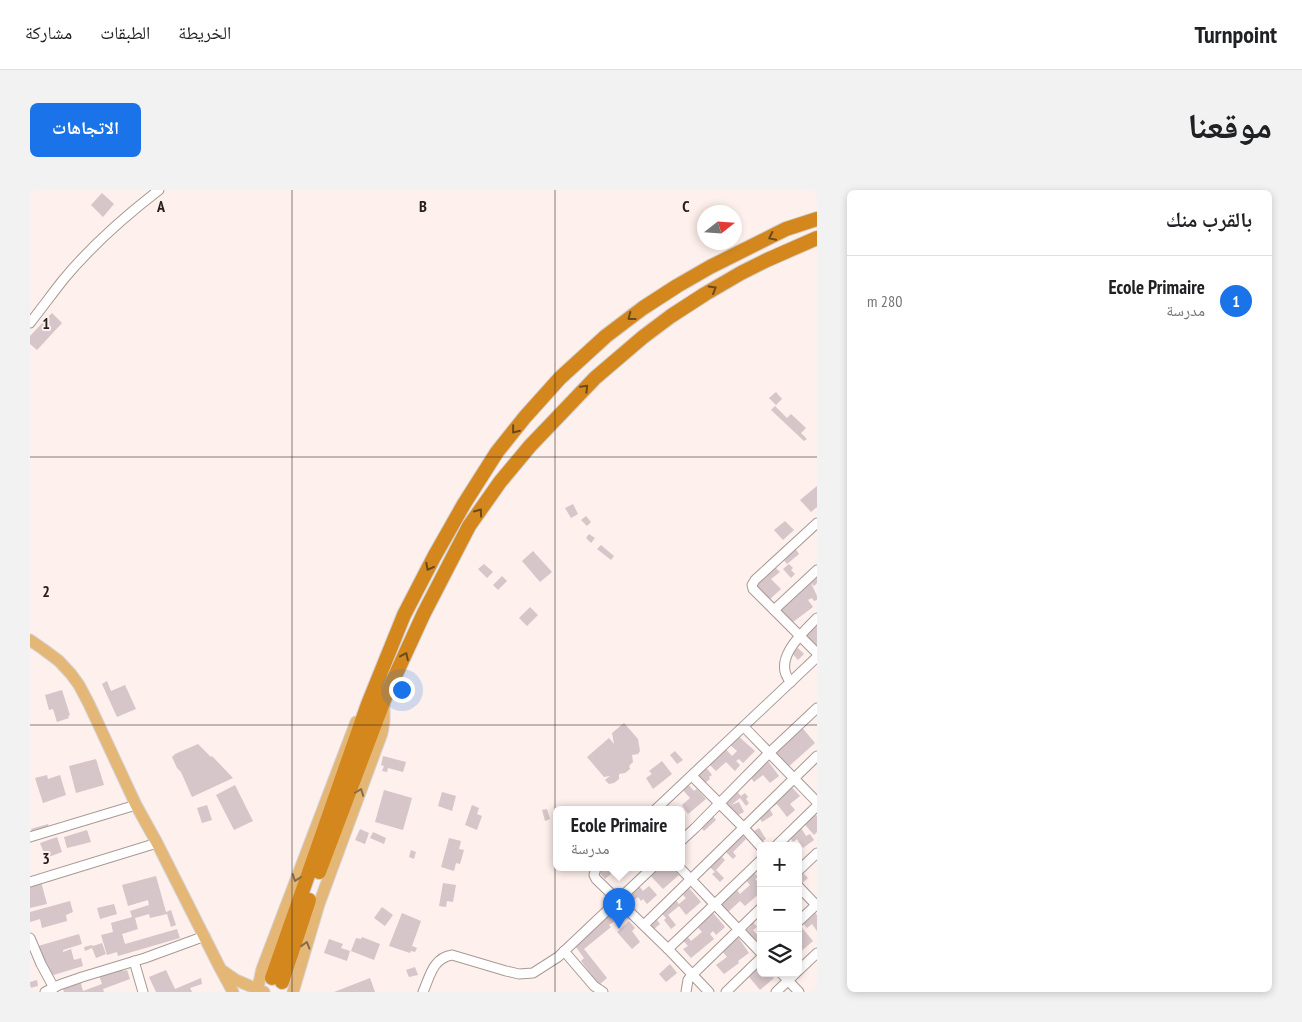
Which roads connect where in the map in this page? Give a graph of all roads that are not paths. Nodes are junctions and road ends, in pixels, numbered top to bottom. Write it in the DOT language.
graph roads {
  1 [pos="159,190"];
  2 [pos="817,219"];
  3 [pos="817,238"];
  4 [pos="30,323"];
  5 [pos="817,523"];
  6 [pos="817,570"];
  7 [pos="774,610"];
  8 [pos="817,618"];
  9 [pos="799,636"];
  10 [pos="30,640"];
  11 [pos="817,653"];
  12 [pos="817,658"];
  13 [pos="791,682"];
  14 [pos="368,704"];
  15 [pos="817,708"];
  16 [pos="744,726"];
  17 [pos="769,753"];
  18 [pos="817,756"];
  19 [pos="692,776"];
  20 [pos="794,779"];
  21 [pos="817,802"];
  22 [pos="719,804"];
  23 [pos="136,806"];
  24 [pos="658,806"];
  25 [pos="817,806"];
  26 [pos="743,827"];
  27 [pos="685,837"];
  28 [pos="30,838"];
  29 [pos="780,842"];
  30 [pos="157,843"];
  31 [pos="757,843"];
  32 [pos="817,853"];
  33 [pos="757,864"];
  34 [pos="802,867"];
  35 [pos="595,871"];
  36 [pos="649,871"];
  37 [pos="683,871"];
  38 [pos="691,879"];
  39 [pos="30,882"];
  40 [pos="799,887"];
  41 [pos="618,900"];
  42 [pos="715,905"];
  43 [pos="817,905"];
  44 [pos="757,912"];
  45 [pos="802,918"];
  46 [pos="644,925"];
  47 [pos="738,930"];
  48 [pos="205,936"];
  49 [pos="30,938"];
  50 [pos="668,949"];
  51 [pos="757,949"];
  52 [pos="564,951"];
  53 [pos="817,953"];
  54 [pos="134,961"];
  55 [pos="757,962"];
  56 [pos="802,967"];
  57 [pos="220,968"];
  58 [pos="692,975"];
  59 [pos="784,977"];
  60 [pos="792,977"];
  61 [pos="283,980"];
  62 [pos="788,981"];
  63 [pos="230,988"];
  64 [pos="50,990"];
  65 [pos="259,991"];
  66 [pos="143,992"];
  67 [pos="293,992"];
  68 [pos="298,992"];
  69 [pos="423,992"];
  70 [pos="603,992"];
  71 [pos="686,992"];
  72 [pos="709,992"];
  73 [pos="726,992"];
  74 [pos="776,992"];
  75 [pos="800,992"];
  1 -- 4 [label="street"];
  2 -- 14 [label="highway, one-way"];
  61 -- 3 [label="highway, one-way"];
  5 -- 7 [label="street"];
  6 -- 7 [label="street"];
  7 -- 9 [label="street"];
  8 -- 9 [label="street"];
  9 -- 11 [label="street"];
  9 -- 13 [label="street"];
  10 -- 23 [label="main road"];
  12 -- 13 [label="street"];
  13 -- 16 [label="street"];
  14 -- 61 [label="highway"];
  14 -- 65 [label="main road, one-way"];
  15 -- 17 [label="street"];
  16 -- 17 [label="street"];
  16 -- 19 [label="street"];
  17 -- 20 [label="street"];
  17 -- 22 [label="street"];
  18 -- 20 [label="street"];
  19 -- 22 [label="street"];
  19 -- 24 [label="street"];
  20 -- 21 [label="street"];
  20 -- 26 [label="street"];
  22 -- 26 [label="street"];
  22 -- 27 [label="street"];
  23 -- 28 [label="street"];
  23 -- 30 [label="main road"];
  25 -- 29 [label="street"];
  26 -- 31 [label="street"];
  26 -- 38 [label="street"];
  30 -- 39 [label="street"];
  30 -- 48 [label="main road"];
  32 -- 34 [label="street"];
  33 -- 42 [label="street"];
  35 -- 41 [label="street"];
  36 -- 41 [label="street"];
  37 -- 38 [label="street"];
  38 -- 42 [label="street"];
  38 -- 46 [label="street"];
  40 -- 43 [label="street"];
  41 -- 46 [label="street"];
  41 -- 52 [label="street"];
  42 -- 47 [label="street"];
  42 -- 50 [label="street"];
  43 -- 45 [label="street"];
  44 -- 47 [label="street"];
  46 -- 50 [label="street"];
  47 -- 51 [label="street"];
  47 -- 58 [label="street"];
  48 -- 54 [label="street"];
  48 -- 57 [label="main road"];
  49 -- 64 [label="street"];
  50 -- 58 [label="street"];
  52 -- 69 [label="street"];
  52 -- 70 [label="street"];
  53 -- 56 [label="street"];
  54 -- 64 [label="street"];
  54 -- 66 [label="street"];
  55 -- 73 [label="street"];
  57 -- 63 [label="main road"];
  57 -- 65 [label="main road"];
  58 -- 71 [label="street"];
  58 -- 72 [label="street"];
  59 -- 62 [label="street"];
  60 -- 62 [label="street"];
  61 -- 67 [label="main road"];
  61 -- 68 [label="main road"];
  62 -- 74 [label="street"];
  62 -- 75 [label="street"];
}
